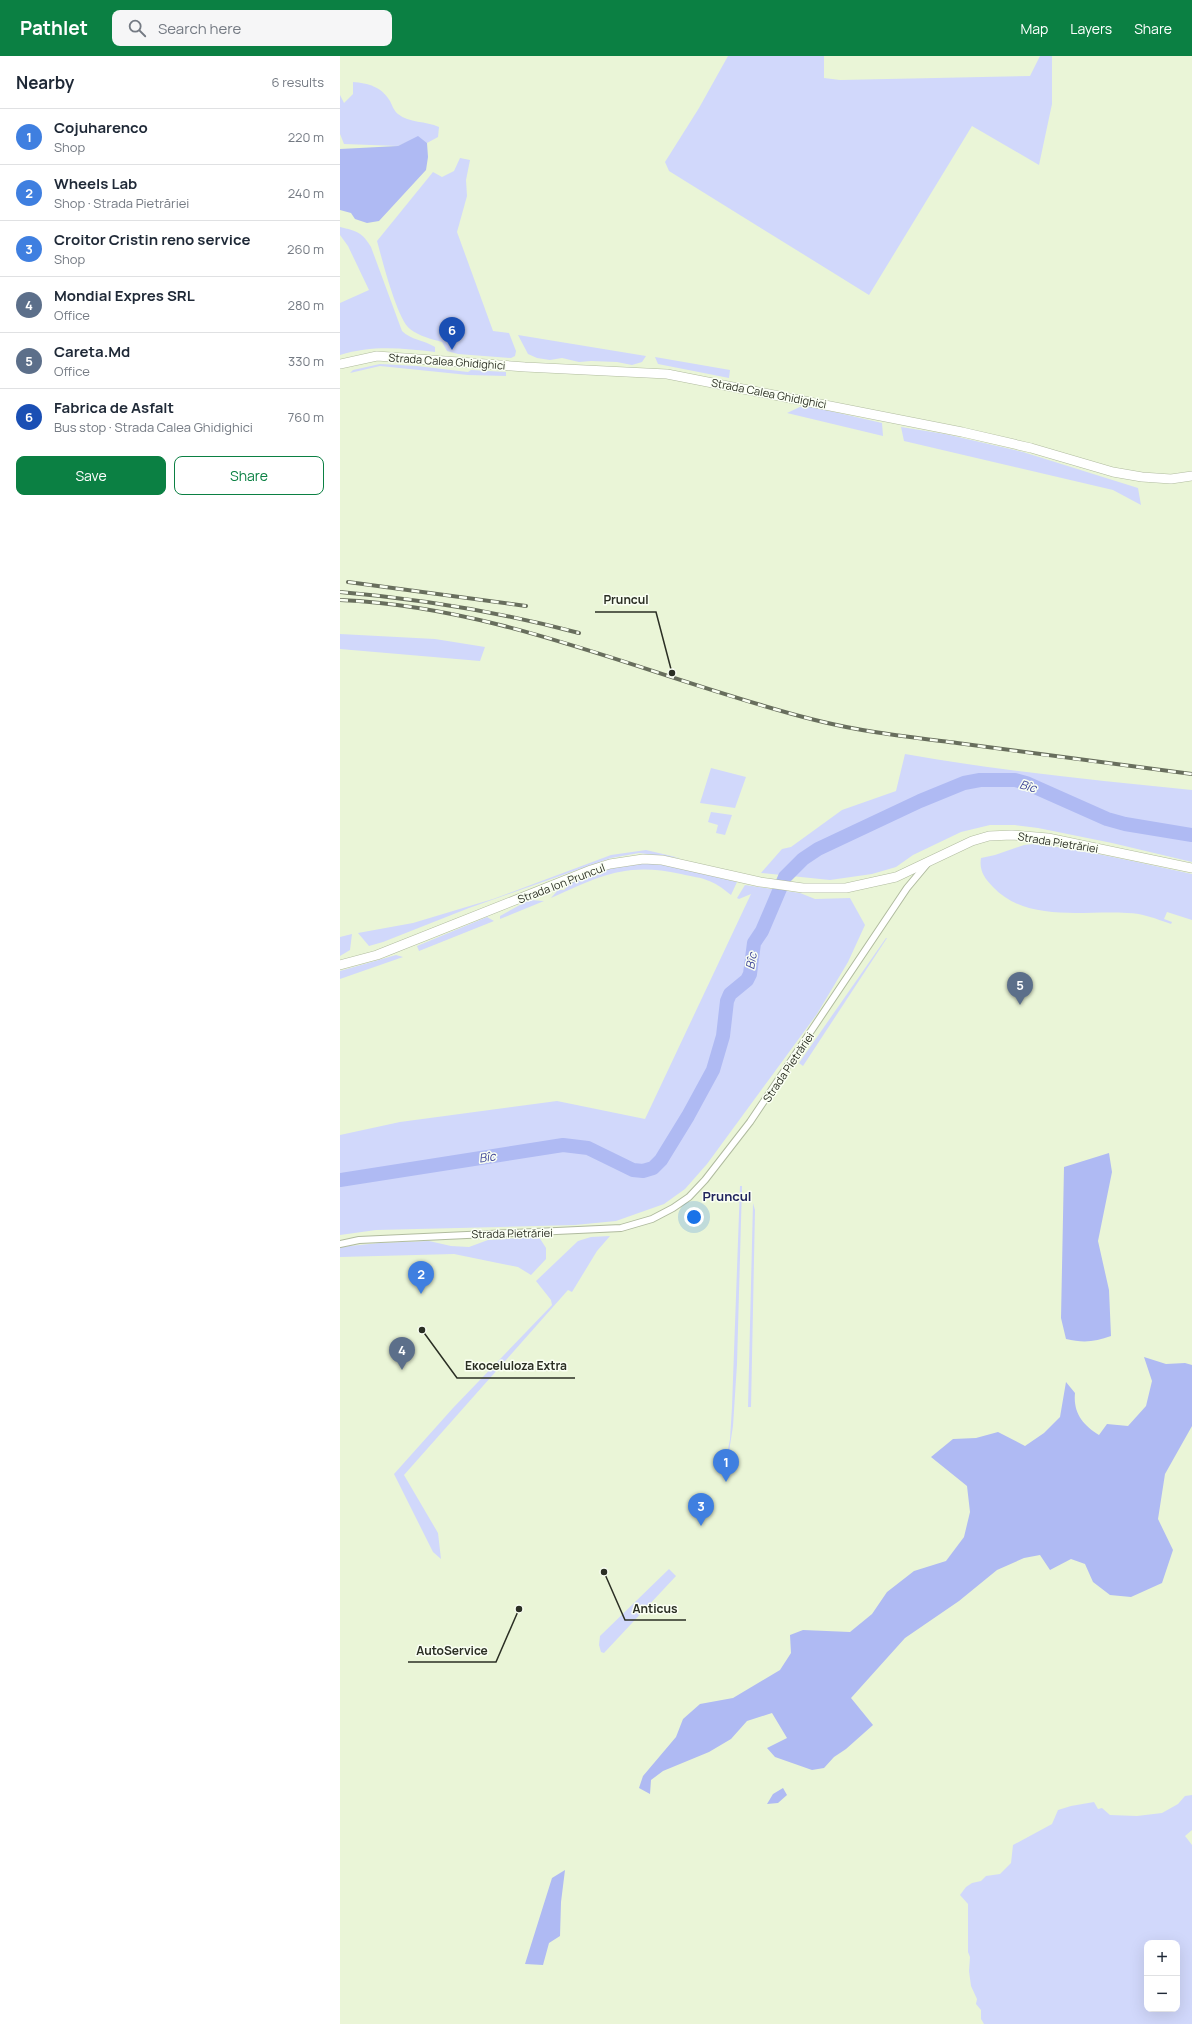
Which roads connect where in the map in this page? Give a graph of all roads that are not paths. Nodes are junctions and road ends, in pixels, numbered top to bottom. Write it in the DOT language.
graph roads {
  1 [pos="340,364"];
  2 [pos="1192,476"];
  3 [pos="930,861"];
  4 [pos="1192,868"];
  5 [pos="340,965"];
  6 [pos="340,1244"];
  1 -- 2 [label="street, Strada Calea Ghidighici"];
  3 -- 4 [label="street, Strada Pietrăriei"];
  3 -- 5 [label="street, Strada Ion Pruncul"];
  3 -- 6 [label="street, Strada Pietrăriei"];
}
